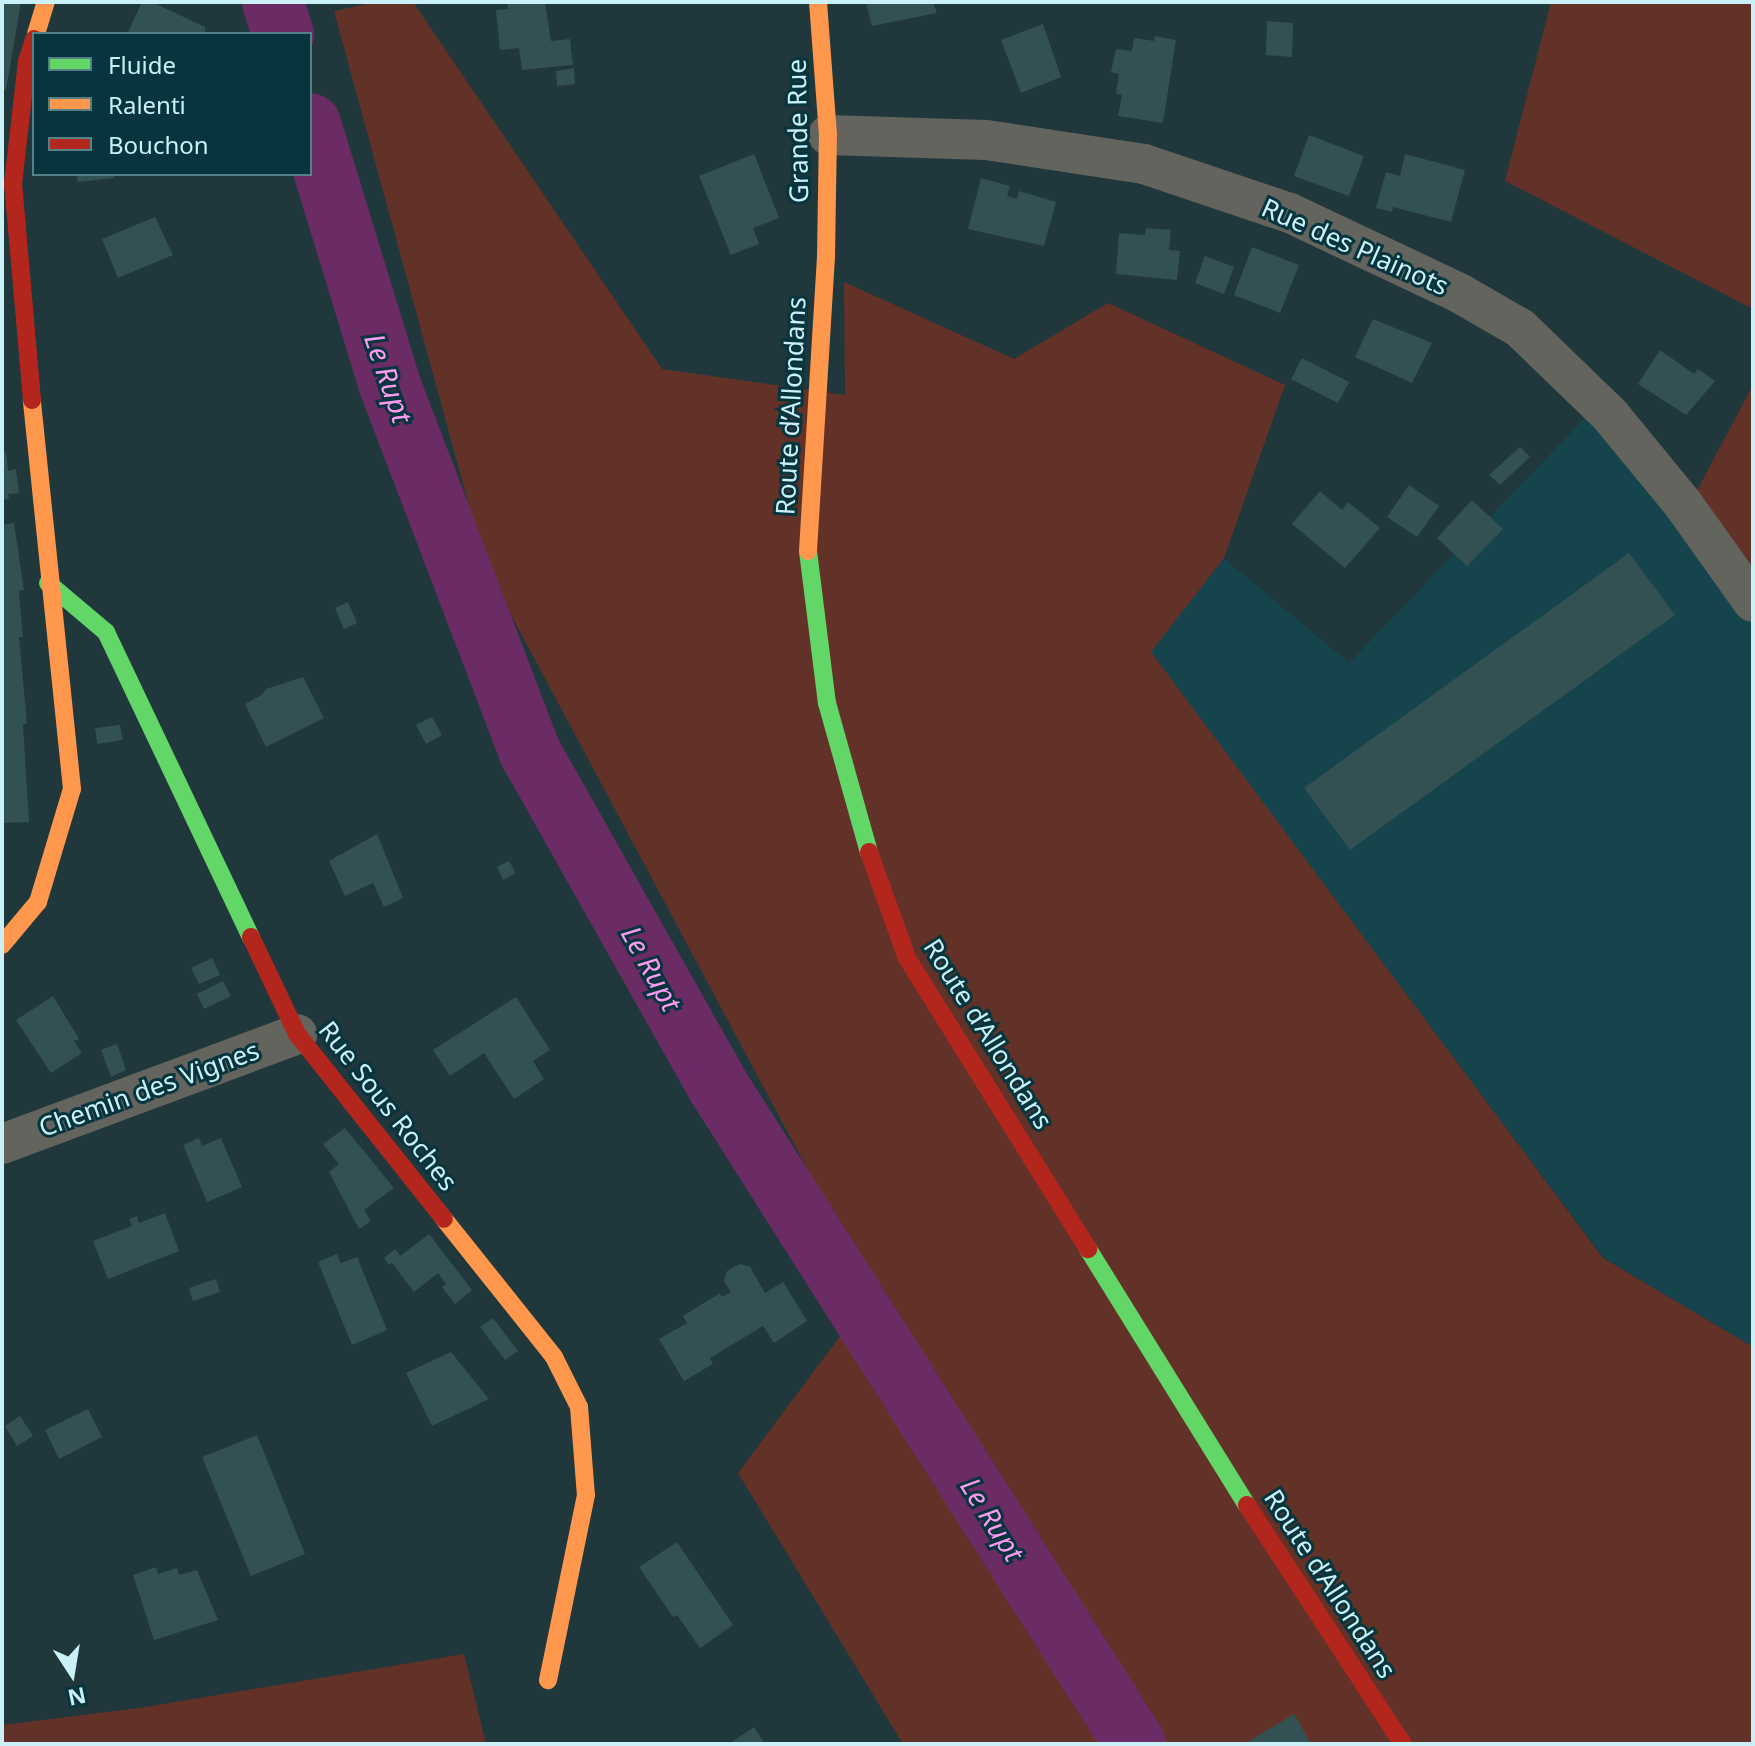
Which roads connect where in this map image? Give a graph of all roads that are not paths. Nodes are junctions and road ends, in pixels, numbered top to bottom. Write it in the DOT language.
graph roads {
  1 [pos="46,2"];
  2 [pos="818,2"];
  3 [pos="37,32"];
  4 [pos="32,46"];
  5 [pos="828,135"];
  6 [pos="826,258"];
  7 [pos="48,583"];
  8 [pos="1753,602"];
  9 [pos="2,945"];
  10 [pos="297,1034"];
  11 [pos="2,1144"];
  12 [pos="548,1680"];
  13 [pos="1403,1744"];
  1 -- 3 [label="street"];
  2 -- 5 [label="street, Grande Rue"];
  4 -- 7 [label="street"];
  5 -- 6 [label="street, Grande Rue"];
  5 -- 8 [label="street, Rue des Plainots"];
  6 -- 13 [label="street, Route d’Allondans"];
  7 -- 9 [label="street"];
  7 -- 10 [label="street, Rue Sous Roches"];
  10 -- 11 [label="street, Chemin des Vignes"];
  10 -- 12 [label="street, Rue Sous Roches"];
}
